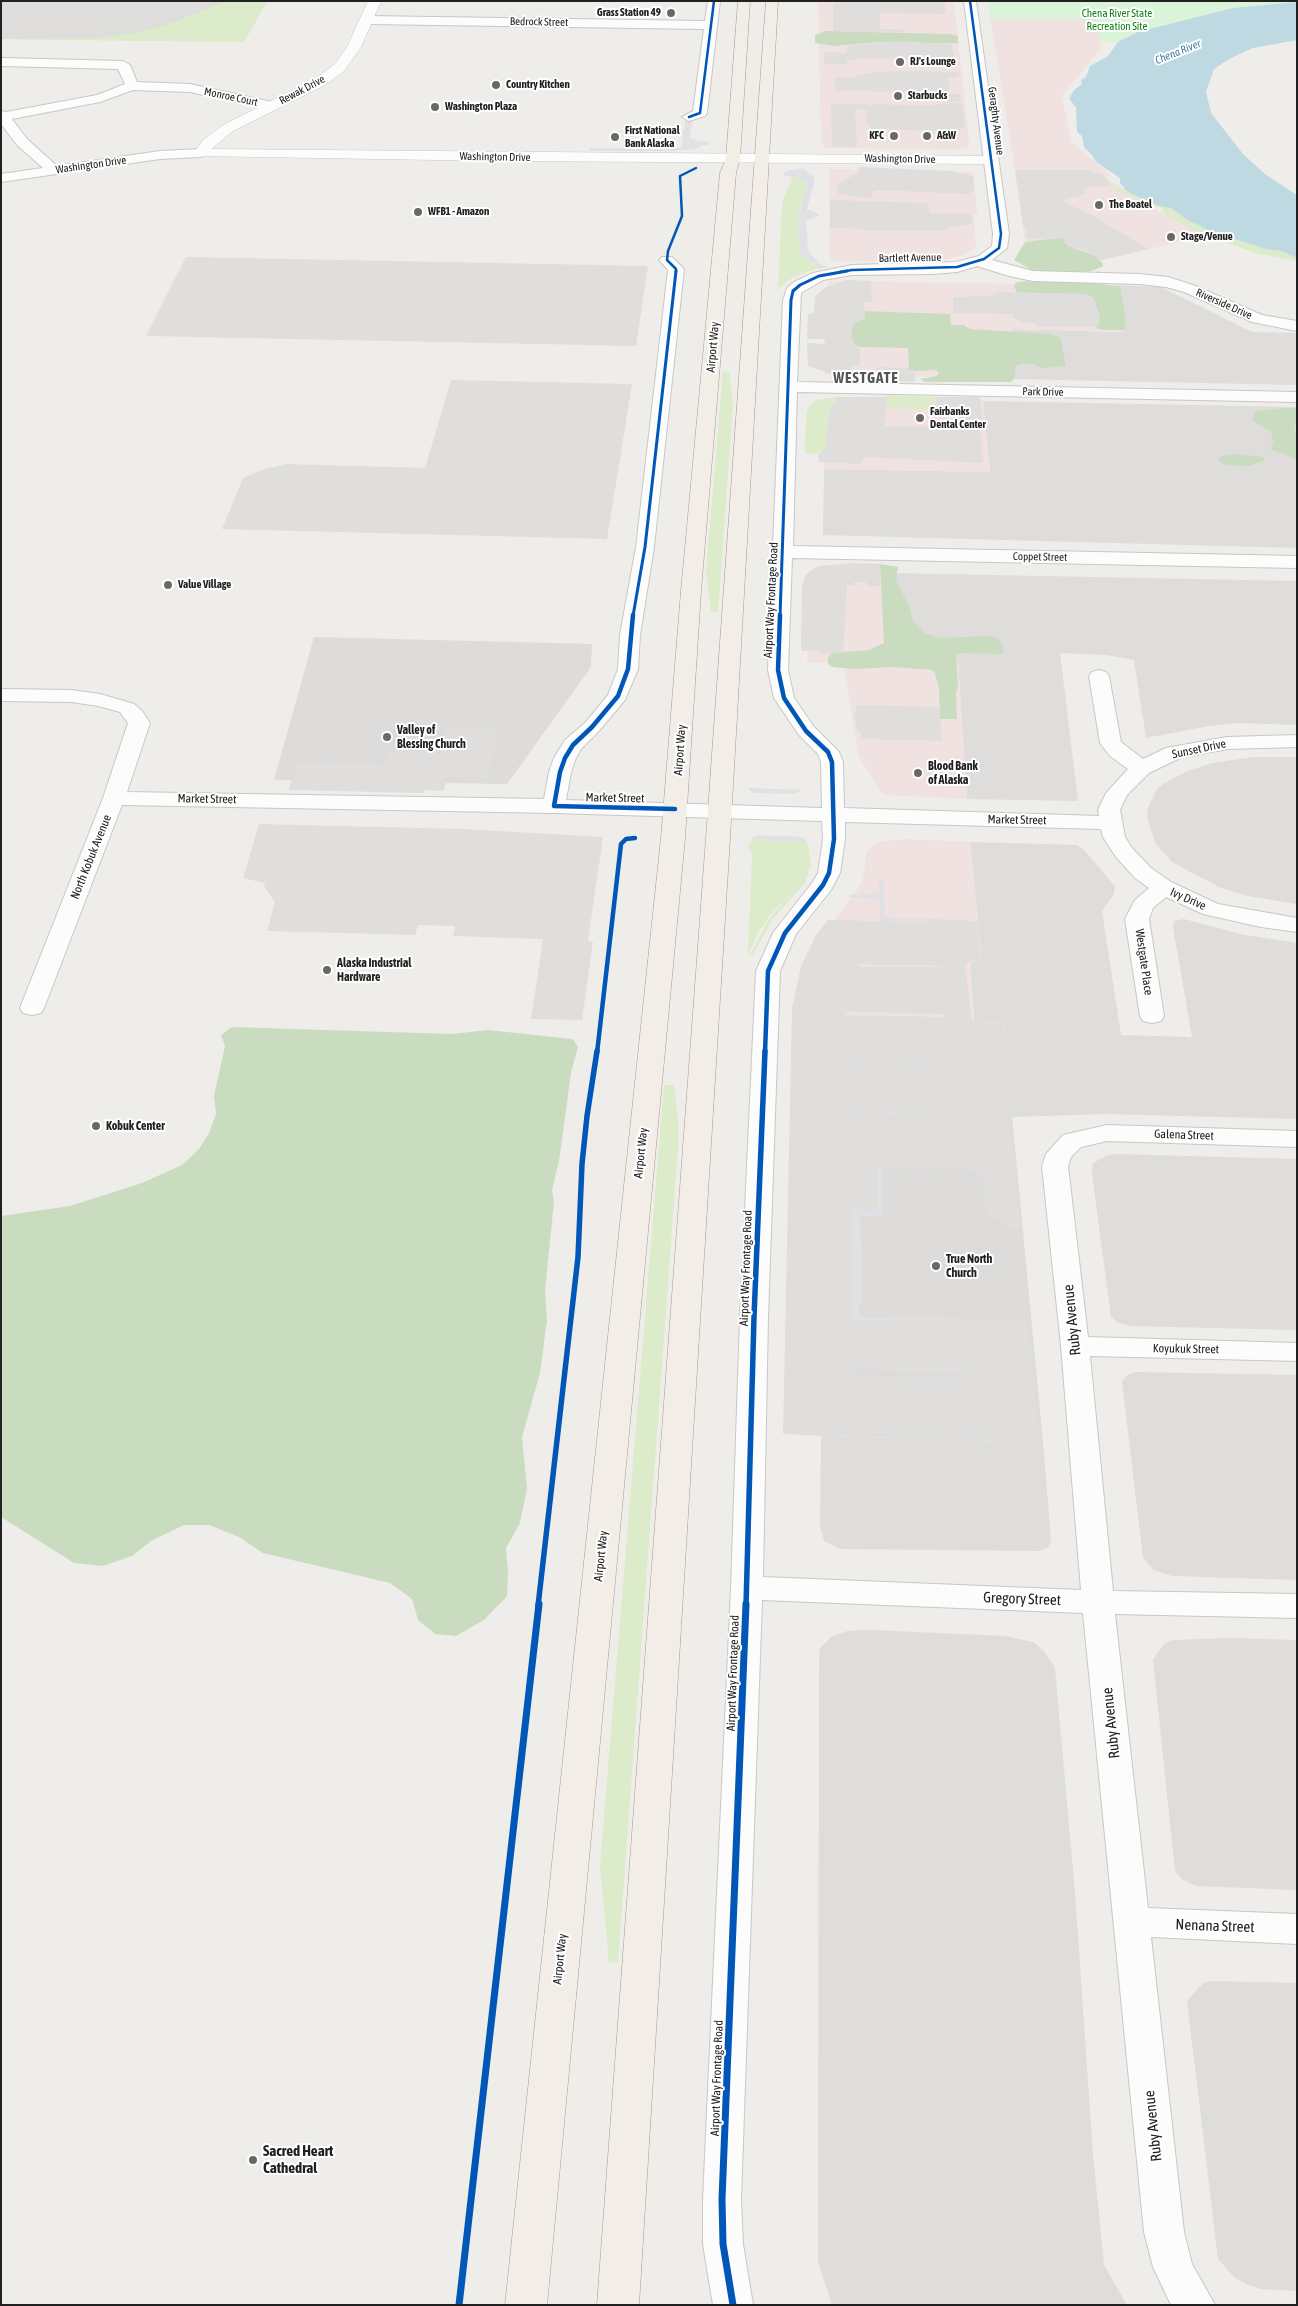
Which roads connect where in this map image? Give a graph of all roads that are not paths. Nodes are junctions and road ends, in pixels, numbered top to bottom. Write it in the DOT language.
graph roads {
  1 [pos="375,1"];
  2 [pos="714,1"];
  3 [pos="744,1"];
  4 [pos="772,1"];
  5 [pos="970,1"];
  6 [pos="367,20"];
  7 [pos="711,24"];
  8 [pos="1,62"];
  9 [pos="132,86"];
  10 [pos="272,106"];
  11 [pos="2,116"];
  12 [pos="689,117"];
  13 [pos="201,153"];
  14 [pos="733,158"];
  15 [pos="761,158"];
  16 [pos="990,160"];
  17 [pos="54,170"];
  18 [pos="1,178"];
  19 [pos="1000,244"];
  20 [pos="667,260"];
  21 [pos="978,261"];
  22 [pos="812,278"];
  23 [pos="1152,280"];
  24 [pos="1297,326"];
  25 [pos="789,387"];
  26 [pos="1297,397"];
  27 [pos="783,552"];
  28 [pos="1297,562"];
  29 [pos="1100,676"];
  30 [pos="1,694"];
  31 [pos="1297,741"];
  32 [pos="1141,768"];
  33 [pos="114,798"];
  34 [pos="554,806"];
  35 [pos="675,809"];
  36 [pos="719,811"];
  37 [pos="834,815"];
  38 [pos="1110,823"];
  39 [pos="1162,888"];
  40 [pos="1297,926"];
  41 [pos="32,1008"];
  42 [pos="1152,1016"];
  43 [pos="1297,1139"];
  44 [pos="1072,1141"];
  45 [pos="1075,1346"];
  46 [pos="1297,1352"];
  47 [pos="747,1588"];
  48 [pos="1098,1602"];
  49 [pos="1297,1606"];
  50 [pos="1133,1922"];
  51 [pos="1297,1929"];
  52 [pos="526,2305"];
  53 [pos="618,2305"];
  54 [pos="733,2305"];
  55 [pos="1195,2305"];
  1 -- 6 [label="street, Rewak Drive"];
  2 -- 7 [label="street"];
  3 -- 14 [label="main road, Airport Way"];
  4 -- 15 [label="main road"];
  5 -- 16 [label="street, Geraghty Avenue"];
  6 -- 7 [label="street, Bedrock Street"];
  6 -- 10 [label="street, Rewak Drive"];
  7 -- 12 [label="street"];
  8 -- 9 [label="street"];
  9 -- 10 [label="street, Monroe Court"];
  9 -- 11 [label="street"];
  10 -- 13 [label="street, Rewak Drive"];
  11 -- 17 [label="street"];
  13 -- 14 [label="street, Washington Drive"];
  13 -- 17 [label="street, Washington Drive"];
  14 -- 15 [label="street, Washington Drive"];
  14 -- 35 [label="main road, Airport Way"];
  15 -- 16 [label="street, Washington Drive"];
  15 -- 36 [label="main road"];
  16 -- 19 [label="street, Geraghty Avenue"];
  17 -- 18 [label="street, Washington Drive"];
  19 -- 21 [label="street, Bartlett Avenue"];
  20 -- 34 [label="street"];
  21 -- 22 [label="street, Bartlett Avenue"];
  21 -- 23 [label="street, Bartlett Avenue"];
  22 -- 25 [label="street, Airport Way Frontage Road"];
  23 -- 24 [label="street, Riverside Drive"];
  25 -- 26 [label="street, Park Drive"];
  25 -- 27 [label="street, Airport Way Frontage Road"];
  27 -- 28 [label="street, Coppet Street"];
  27 -- 37 [label="street, Airport Way Frontage Road"];
  29 -- 32 [label="street"];
  30 -- 33 [label="street, North Kobuk Avenue"];
  31 -- 32 [label="street, Sunset Drive"];
  32 -- 38 [label="street, Sunset Drive"];
  33 -- 34 [label="street, Market Street"];
  33 -- 41 [label="street, North Kobuk Avenue"];
  34 -- 35 [label="street, Market Street"];
  35 -- 36 [label="street, Market Street"];
  35 -- 52 [label="main road, Airport Way"];
  36 -- 37 [label="street, Market Street"];
  36 -- 53 [label="main road"];
  37 -- 38 [label="street, Market Street"];
  37 -- 47 [label="street, Airport Way Frontage Road"];
  38 -- 39 [label="street, Ivy Drive"];
  39 -- 40 [label="street, Ivy Drive"];
  39 -- 42 [label="street, Westgate Place"];
  43 -- 44 [label="street, Galena Street"];
  44 -- 45 [label="street, Ruby Avenue"];
  45 -- 46 [label="street, Koyukuk Street"];
  45 -- 48 [label="street, Ruby Avenue"];
  47 -- 48 [label="street, Gregory Street"];
  47 -- 54 [label="street, Airport Way Frontage Road"];
  48 -- 49 [label="street, Gregory Street"];
  48 -- 50 [label="street, Ruby Avenue"];
  50 -- 51 [label="street, Nenana Street"];
  50 -- 55 [label="street, Ruby Avenue"];
}
